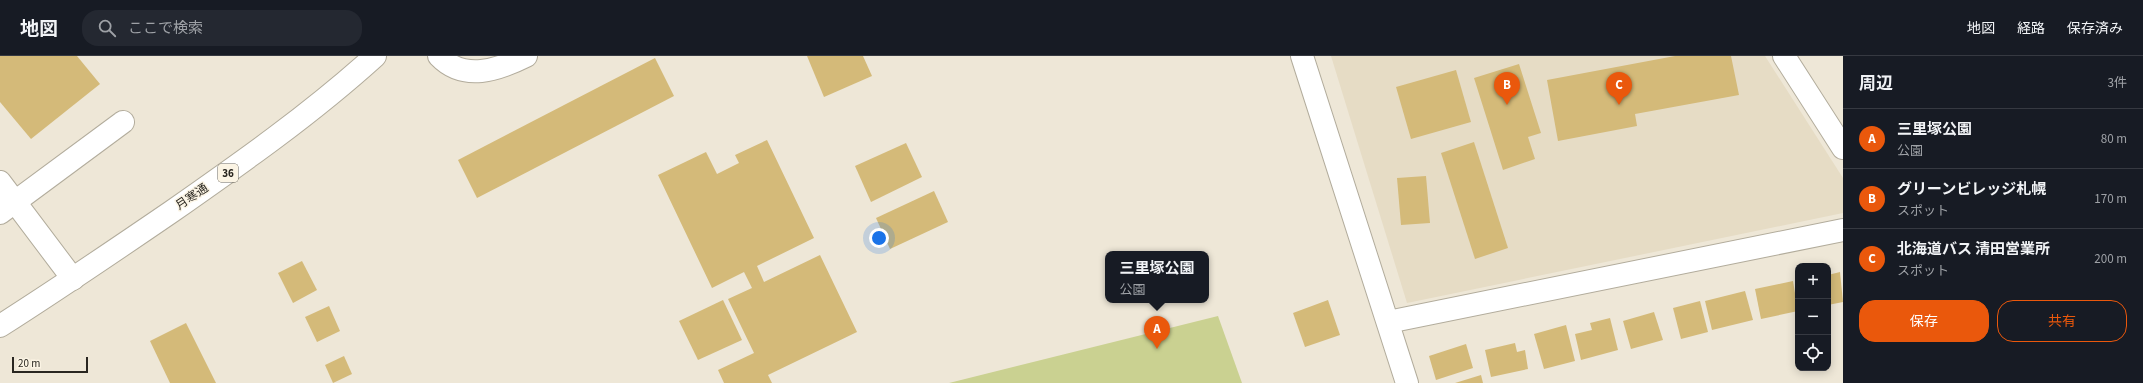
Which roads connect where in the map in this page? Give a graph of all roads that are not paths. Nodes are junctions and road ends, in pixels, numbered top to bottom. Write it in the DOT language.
graph roads {
  1 [pos="375,56"];
  2 [pos="438,56"];
  3 [pos="526,56"];
  4 [pos="1302,56"];
  5 [pos="1784,56"];
  6 [pos="123,122"];
  7 [pos="1841,141"];
  8 [pos="0,182"];
  9 [pos="8,208"];
  10 [pos="1843,230"];
  11 [pos="74,279"];
  12 [pos="1388,322"];
  13 [pos="0,326"];
  14 [pos="1407,383"];
  1 -- 11 [label="main road, 月寒通 / 36"];
  2 -- 3 [label="main road"];
  4 -- 12 [label="main road"];
  5 -- 7 [label="main road"];
  6 -- 9 [label="main road"];
  8 -- 9 [label="main road"];
  9 -- 11 [label="main road"];
  10 -- 12 [label="main road"];
  11 -- 13 [label="main road, 月寒通 / 36"];
  12 -- 14 [label="main road"];
}
